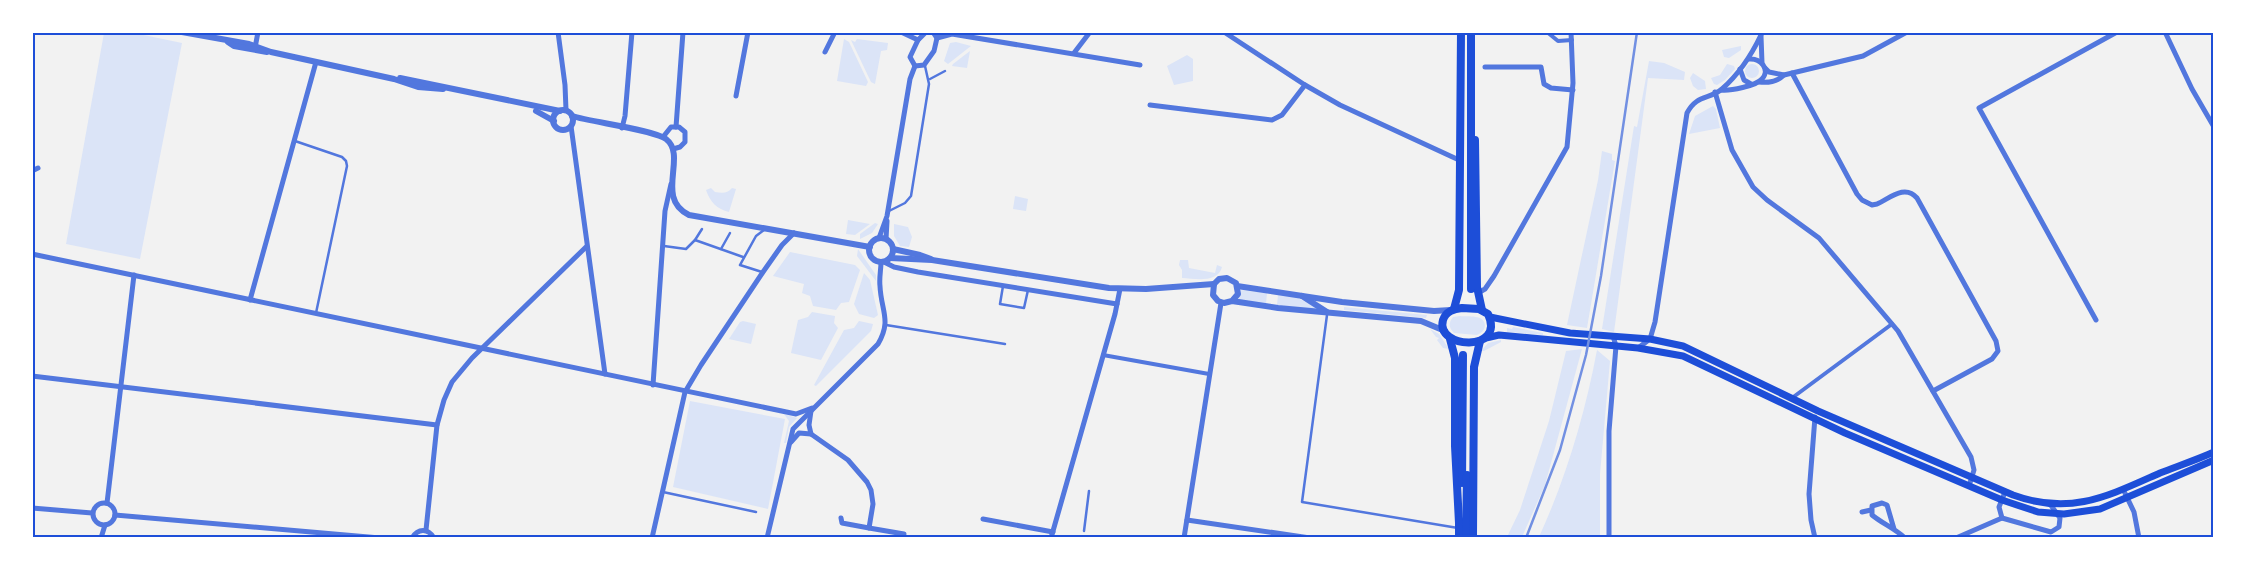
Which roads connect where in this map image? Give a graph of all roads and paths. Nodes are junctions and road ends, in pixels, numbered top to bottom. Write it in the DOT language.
graph roads {
  1 [pos="182,32"];
  2 [pos="258,32"];
  3 [pos="558,32"];
  4 [pos="632,32"];
  5 [pos="683,32"];
  6 [pos="748,32"];
  7 [pos="835,32"];
  8 [pos="902,32"];
  9 [pos="926,32"];
  10 [pos="1090,32"];
  11 [pos="1224,32"];
  12 [pos="1471,32"];
  13 [pos="1547,32"];
  14 [pos="1571,32"];
  15 [pos="1907,32"];
  16 [pos="2117,32"];
  17 [pos="2165,32"];
  18 [pos="933,33"];
  19 [pos="951,33"];
  20 [pos="1761,34"];
  21 [pos="1461,35"];
  22 [pos="937,38"];
  23 [pos="918,40"];
  24 [pos="1572,40"];
  25 [pos="255,48"];
  26 [pos="825,52"];
  27 [pos="1074,52"];
  28 [pos="1749,59"];
  29 [pos="316,62"];
  30 [pos="924,65"];
  31 [pos="1140,65"];
  32 [pos="1763,65"];
  33 [pos="915,66"];
  34 [pos="1485,68"];
  35 [pos="1740,69"];
  36 [pos="945,71"];
  37 [pos="1792,73"];
  38 [pos="1784,75"];
  39 [pos="930,79"];
  40 [pos="1760,82"];
  41 [pos="1305,84"];
  42 [pos="1751,84"];
  43 [pos="1573,90"];
  44 [pos="1721,90"];
  45 [pos="1715,92"];
  46 [pos="736,96"];
  47 [pos="496,99"];
  48 [pos="1150,105"];
  49 [pos="563,111"];
  50 [pos="572,116"];
  51 [pos="554,121"];
  52 [pos="571,126"];
  53 [pos="676,126"];
  54 [pos="2214,127"];
  55 [pos="622,128"];
  56 [pos="663,137"];
  57 [pos="293,141"];
  58 [pos="673,149"];
  59 [pos="1459,160"];
  60 [pos="671,184"];
  61 [pos="888,214"];
  62 [pos="767,228"];
  63 [pos="702,229"];
  64 [pos="730,233"];
  65 [pos="794,233"];
  66 [pos="879,238"];
  67 [pos="886,239"];
  68 [pos="695,240"];
  69 [pos="663,246"];
  70 [pos="586,247"];
  71 [pos="870,247"];
  72 [pos="721,249"];
  73 [pos="893,249"];
  74 [pos="32,254"];
  75 [pos="743,257"];
  76 [pos="932,260"];
  77 [pos="885,261"];
  78 [pos="764,272"];
  79 [pos="134,275"];
  80 [pos="1003,286"];
  81 [pos="1237,286"];
  82 [pos="1213,288"];
  83 [pos="1120,289"];
  84 [pos="1028,290"];
  85 [pos="1472,291"];
  86 [pos="1299,294"];
  87 [pos="250,300"];
  88 [pos="1232,301"];
  89 [pos="1221,303"];
  90 [pos="1117,304"];
  91 [pos="1453,310"];
  92 [pos="1482,310"];
  93 [pos="1328,313"];
  94 [pos="316,314"];
  95 [pos="1490,317"];
  96 [pos="2096,320"];
  97 [pos="1892,324"];
  98 [pos="886,325"];
  99 [pos="1444,331"];
  100 [pos="1613,336"];
  101 [pos="1450,339"];
  102 [pos="1650,339"];
  103 [pos="1483,340"];
  104 [pos="1005,344"];
  105 [pos="1616,346"];
  106 [pos="482,348"];
  107 [pos="1638,348"];
  108 [pos="1104,355"];
  109 [pos="605,374"];
  110 [pos="1209,374"];
  111 [pos="32,376"];
  112 [pos="653,385"];
  113 [pos="119,387"];
  114 [pos="1934,391"];
  115 [pos="685,392"];
  116 [pos="1792,398"];
  117 [pos="812,408"];
  118 [pos="1818,410"];
  119 [pos="1814,419"];
  120 [pos="437,425"];
  121 [pos="811,434"];
  122 [pos="789,446"];
  123 [pos="2214,452"];
  124 [pos="2214,460"];
  125 [pos="1973,477"];
  126 [pos="1969,486"];
  127 [pos="2123,489"];
  128 [pos="1089,491"];
  129 [pos="662,492"];
  130 [pos="2005,492"];
  131 [pos="2127,498"];
  132 [pos="2002,500"];
  133 [pos="107,503"];
  134 [pos="2050,504"];
  135 [pos="32,508"];
  136 [pos="1871,510"];
  137 [pos="756,512"];
  138 [pos="1862,512"];
  139 [pos="92,513"];
  140 [pos="2058,514"];
  141 [pos="115,515"];
  142 [pos="841,518"];
  143 [pos="2002,518"];
  144 [pos="983,519"];
  145 [pos="1187,520"];
  146 [pos="1459,525"];
  147 [pos="105,526"];
  148 [pos="869,528"];
  149 [pos="1894,529"];
  150 [pos="426,530"];
  151 [pos="2055,530"];
  152 [pos="1084,531"];
  153 [pos="904,534"];
  154 [pos="1052,535"];
  155 [pos="101,538"];
  156 [pos="380,538"];
  157 [pos="412,538"];
  158 [pos="434,538"];
  159 [pos="652,538"];
  160 [pos="767,538"];
  161 [pos="1184,538"];
  162 [pos="1310,538"];
  163 [pos="1459,538"];
  164 [pos="1466,538"];
  165 [pos="1473,538"];
  166 [pos="1609,538"];
  167 [pos="1815,538"];
  168 [pos="1905,538"];
  169 [pos="1956,538"];
  170 [pos="2058,538"];
  171 [pos="2139,538"];
  1 -- 25 [label="street"];
  2 -- 25 [label="street"];
  3 -- 49 [label="street"];
  4 -- 55 [label="street"];
  5 -- 53 [label="street"];
  6 -- 46 [label="street"];
  7 -- 26 [label="street"];
  8 -- 23 [label="street"];
  9 -- 23 [label="street"];
  10 -- 27 [label="street"];
  11 -- 41 [label="street"];
  12 -- 85 [label="main road"];
  13 -- 24 [label="street"];
  14 -- 24 [label="street"];
  15 -- 37 [label="street"];
  16 -- 96 [label="street"];
  17 -- 54 [label="street"];
  18 -- 22 [label="street"];
  19 -- 22 [label="street"];
  19 -- 27 [label="street"];
  20 -- 28 [label="street"];
  20 -- 32 [label="street"];
  21 -- 59 [label="main road"];
  21 -- 85 [label="main road"];
  22 -- 30 [label="street"];
  23 -- 33 [label="street"];
  24 -- 43 [label="street"];
  25 -- 29 [label="street"];
  27 -- 31 [label="street"];
  28 -- 32 [label="street"];
  28 -- 35 [label="street"];
  29 -- 47 [label="street"];
  29 -- 57 [label="street"];
  30 -- 33 [label="street"];
  30 -- 39 [label="lane"];
  32 -- 38 [label="street"];
  32 -- 40 [label="street"];
  33 -- 61 [label="street"];
  34 -- 43 [label="street"];
  35 -- 42 [label="street"];
  35 -- 44 [label="street"];
  36 -- 39 [label="lane"];
  37 -- 38 [label="street"];
  37 -- 114 [label="street"];
  38 -- 40 [label="street"];
  39 -- 61 [label="lane"];
  40 -- 42 [label="street"];
  41 -- 48 [label="street"];
  41 -- 59 [label="street"];
  42 -- 44 [label="street"];
  43 -- 85 [label="street"];
  44 -- 45 [label="street"];
  45 -- 97 [label="street"];
  45 -- 102 [label="street"];
  47 -- 49 [label="street"];
  47 -- 51 [label="street"];
  49 -- 50 [label="street"];
  49 -- 51 [label="street"];
  50 -- 52 [label="street"];
  50 -- 55 [label="street"];
  51 -- 52 [label="street"];
  52 -- 70 [label="street"];
  53 -- 56 [label="street"];
  53 -- 58 [label="street"];
  55 -- 56 [label="street"];
  56 -- 58 [label="street"];
  57 -- 87 [label="street"];
  57 -- 94 [label="lane"];
  58 -- 60 [label="street"];
  59 -- 91 [label="main road"];
  60 -- 62 [label="street"];
  60 -- 69 [label="street"];
  61 -- 66 [label="street"];
  61 -- 67 [label="street"];
  62 -- 65 [label="street"];
  62 -- 75 [label="lane"];
  63 -- 68 [label="lane"];
  64 -- 72 [label="lane"];
  65 -- 71 [label="street"];
  65 -- 78 [label="street"];
  66 -- 67 [label="street"];
  66 -- 71 [label="street"];
  67 -- 73 [label="street"];
  68 -- 69 [label="lane"];
  68 -- 72 [label="lane"];
  69 -- 112 [label="street"];
  70 -- 106 [label="street"];
  70 -- 109 [label="street"];
  71 -- 77 [label="street"];
  72 -- 75 [label="lane"];
  73 -- 76 [label="street"];
  73 -- 77 [label="street"];
  74 -- 79 [label="street"];
  75 -- 78 [label="lane"];
  76 -- 77 [label="street"];
  76 -- 83 [label="street"];
  77 -- 80 [label="street"];
  77 -- 98 [label="street"];
  78 -- 115 [label="street"];
  79 -- 87 [label="street"];
  79 -- 113 [label="street"];
  80 -- 84 [label="street"];
  80 -- 84 [label="lane"];
  81 -- 82 [label="street"];
  81 -- 86 [label="street"];
  81 -- 88 [label="street"];
  82 -- 83 [label="street"];
  82 -- 89 [label="street"];
  83 -- 90 [label="street"];
  84 -- 90 [label="street"];
  85 -- 92 [label="main road"];
  86 -- 91 [label="street"];
  86 -- 93 [label="street"];
  87 -- 94 [label="street"];
  88 -- 89 [label="street"];
  88 -- 93 [label="street"];
  89 -- 110 [label="street"];
  90 -- 108 [label="street"];
  91 -- 92 [label="main road"];
  91 -- 99 [label="main road"];
  92 -- 95 [label="main road"];
  93 -- 99 [label="street"];
  93 -- 146 [label="lane"];
  94 -- 106 [label="street"];
  95 -- 100 [label="main road"];
  95 -- 103 [label="main road"];
  97 -- 114 [label="street"];
  97 -- 116 [label="street"];
  98 -- 104 [label="lane"];
  98 -- 117 [label="street"];
  99 -- 101 [label="main road"];
  100 -- 102 [label="main road"];
  100 -- 105 [label="street"];
  101 -- 103 [label="main road"];
  101 -- 146 [label="main road"];
  102 -- 107 [label="street"];
  102 -- 116 [label="main road"];
  103 -- 105 [label="main road"];
  103 -- 165 [label="main road"];
  105 -- 107 [label="main road"];
  105 -- 166 [label="street"];
  106 -- 109 [label="street"];
  106 -- 120 [label="street"];
  107 -- 119 [label="main road"];
  108 -- 110 [label="street"];
  108 -- 154 [label="street"];
  109 -- 112 [label="street"];
  110 -- 145 [label="street"];
  111 -- 113 [label="street"];
  112 -- 115 [label="street"];
  113 -- 120 [label="street"];
  113 -- 133 [label="street"];
  114 -- 125 [label="street"];
  115 -- 117 [label="street"];
  115 -- 129 [label="street"];
  116 -- 118 [label="main road"];
  117 -- 121 [label="street"];
  117 -- 122 [label="street"];
  118 -- 119 [label="street"];
  118 -- 125 [label="main road"];
  119 -- 126 [label="main road"];
  119 -- 167 [label="street"];
  120 -- 150 [label="street"];
  121 -- 122 [label="street"];
  121 -- 148 [label="street"];
  122 -- 160 [label="street"];
  123 -- 127 [label="main road"];
  124 -- 131 [label="main road"];
  125 -- 126 [label="street"];
  125 -- 130 [label="main road"];
  126 -- 132 [label="main road"];
  127 -- 131 [label="street"];
  127 -- 134 [label="main road"];
  128 -- 152 [label="lane"];
  129 -- 137 [label="lane"];
  129 -- 159 [label="street"];
  130 -- 132 [label="street"];
  130 -- 134 [label="main road"];
  131 -- 140 [label="main road"];
  131 -- 171 [label="street"];
  132 -- 140 [label="main road"];
  132 -- 143 [label="street"];
  133 -- 139 [label="street"];
  133 -- 141 [label="street"];
  134 -- 140 [label="street"];
  135 -- 139 [label="street"];
  136 -- 138 [label="street"];
  136 -- 149 [label="street"];
  136 -- 149 [label="street"];
  139 -- 147 [label="street"];
  140 -- 151 [label="street"];
  141 -- 147 [label="street"];
  141 -- 156 [label="street"];
  142 -- 148 [label="street"];
  143 -- 151 [label="street"];
  143 -- 169 [label="street"];
  144 -- 154 [label="street"];
  145 -- 161 [label="street"];
  145 -- 162 [label="street"];
  146 -- 163 [label="main road"];
  146 -- 164 [label="main road"];
  147 -- 155 [label="street"];
  148 -- 153 [label="street"];
  149 -- 168 [label="street"];
  150 -- 157 [label="street"];
  150 -- 158 [label="street"];
  151 -- 170 [label="street"];
}
